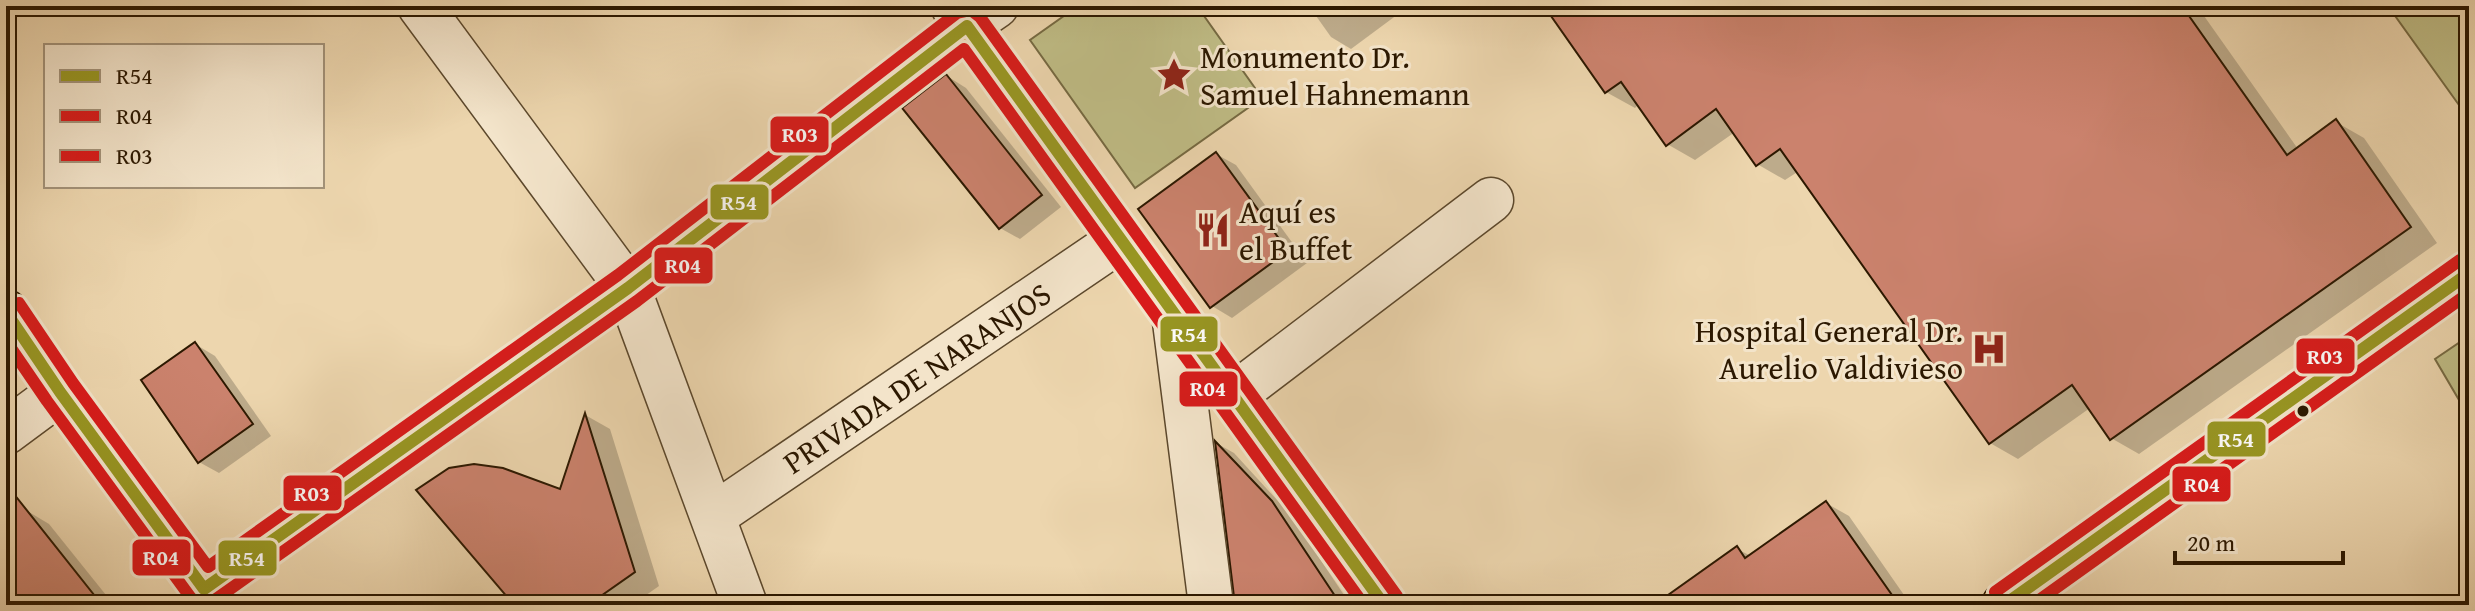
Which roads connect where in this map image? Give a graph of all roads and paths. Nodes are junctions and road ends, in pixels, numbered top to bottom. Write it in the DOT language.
graph roads {
  1 [pos="420,6"];
  2 [pos="972,13"];
  3 [pos="1491,200"];
  4 [pos="1121,239"];
  5 [pos="2469,273"];
  6 [pos="628,288"];
  7 [pos="6,312"];
  8 [pos="1174,314"];
  9 [pos="60,392"];
  10 [pos="1233,396"];
  11 [pos="6,432"];
  12 [pos="713,516"];
  13 [pos="211,597"];
  14 [pos="745,605"];
  15 [pos="1211,605"];
  16 [pos="1384,605"];
  17 [pos="2004,605"];
  1 -- 6 [label="street"];
  2 -- 4 [label="main road"];
  2 -- 6 [label="main road"];
  3 -- 10 [label="street"];
  4 -- 8 [label="main road"];
  4 -- 12 [label="street, PRIVADA DE NARANJOS"];
  5 -- 17 [label="main road"];
  6 -- 12 [label="street"];
  6 -- 13 [label="main road"];
  7 -- 9 [label="main road"];
  8 -- 10 [label="main road"];
  8 -- 15 [label="street"];
  9 -- 11 [label="street"];
  9 -- 13 [label="main road"];
  10 -- 16 [label="main road"];
  12 -- 14 [label="street"];
}
